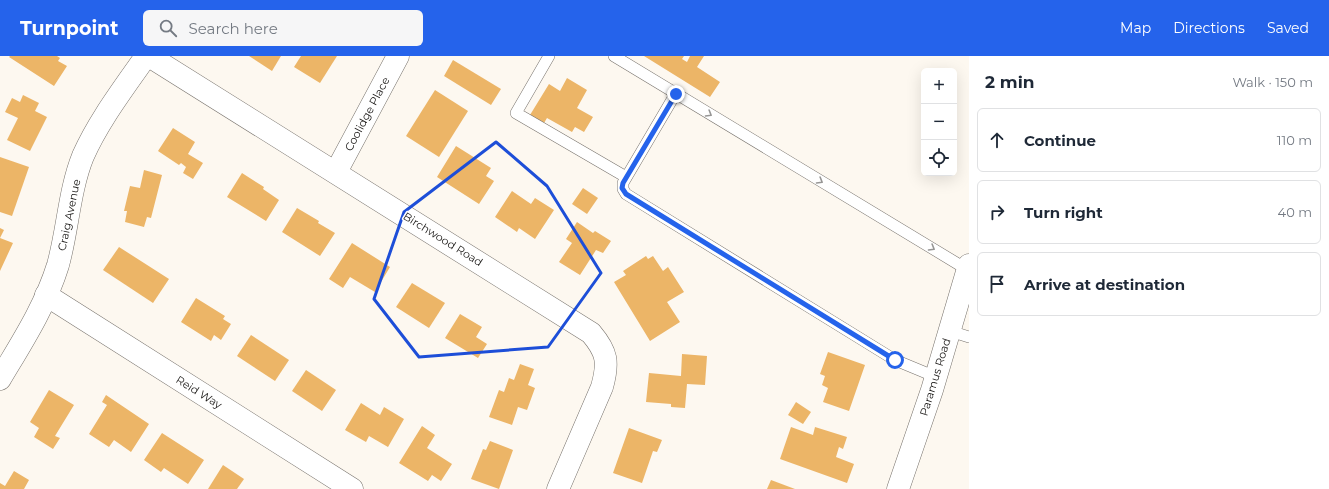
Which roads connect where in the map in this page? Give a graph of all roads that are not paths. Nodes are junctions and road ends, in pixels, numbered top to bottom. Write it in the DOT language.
graph roads {
  1 [pos="148,56"];
  2 [pos="398,56"];
  3 [pos="550,56"];
  4 [pos="614,56"];
  5 [pos="676,94"];
  6 [pos="336,172"];
  7 [pos="626,177"];
  8 [pos="968,267"];
  9 [pos="46,296"];
  10 [pos="959,334"];
  11 [pos="936,377"];
  12 [pos="0,379"];
  13 [pos="352,489"];
  14 [pos="558,489"];
  15 [pos="898,489"];
  1 -- 6 [label="street, Birchwood Road"];
  1 -- 9 [label="street, Craig Avenue"];
  2 -- 6 [label="street, Coolidge Place"];
  3 -- 7 [label="lane"];
  4 -- 5 [label="lane"];
  5 -- 7 [label="lane"];
  5 -- 8 [label="lane, one-way"];
  6 -- 14 [label="street, Birchwood Road"];
  7 -- 11 [label="lane"];
  8 -- 10 [label="street, Paramus Road"];
  9 -- 12 [label="street, Craig Avenue"];
  9 -- 13 [label="street, Reid Way"];
  10 -- 11 [label="street, Paramus Road"];
  11 -- 15 [label="street, Paramus Road"];
}
